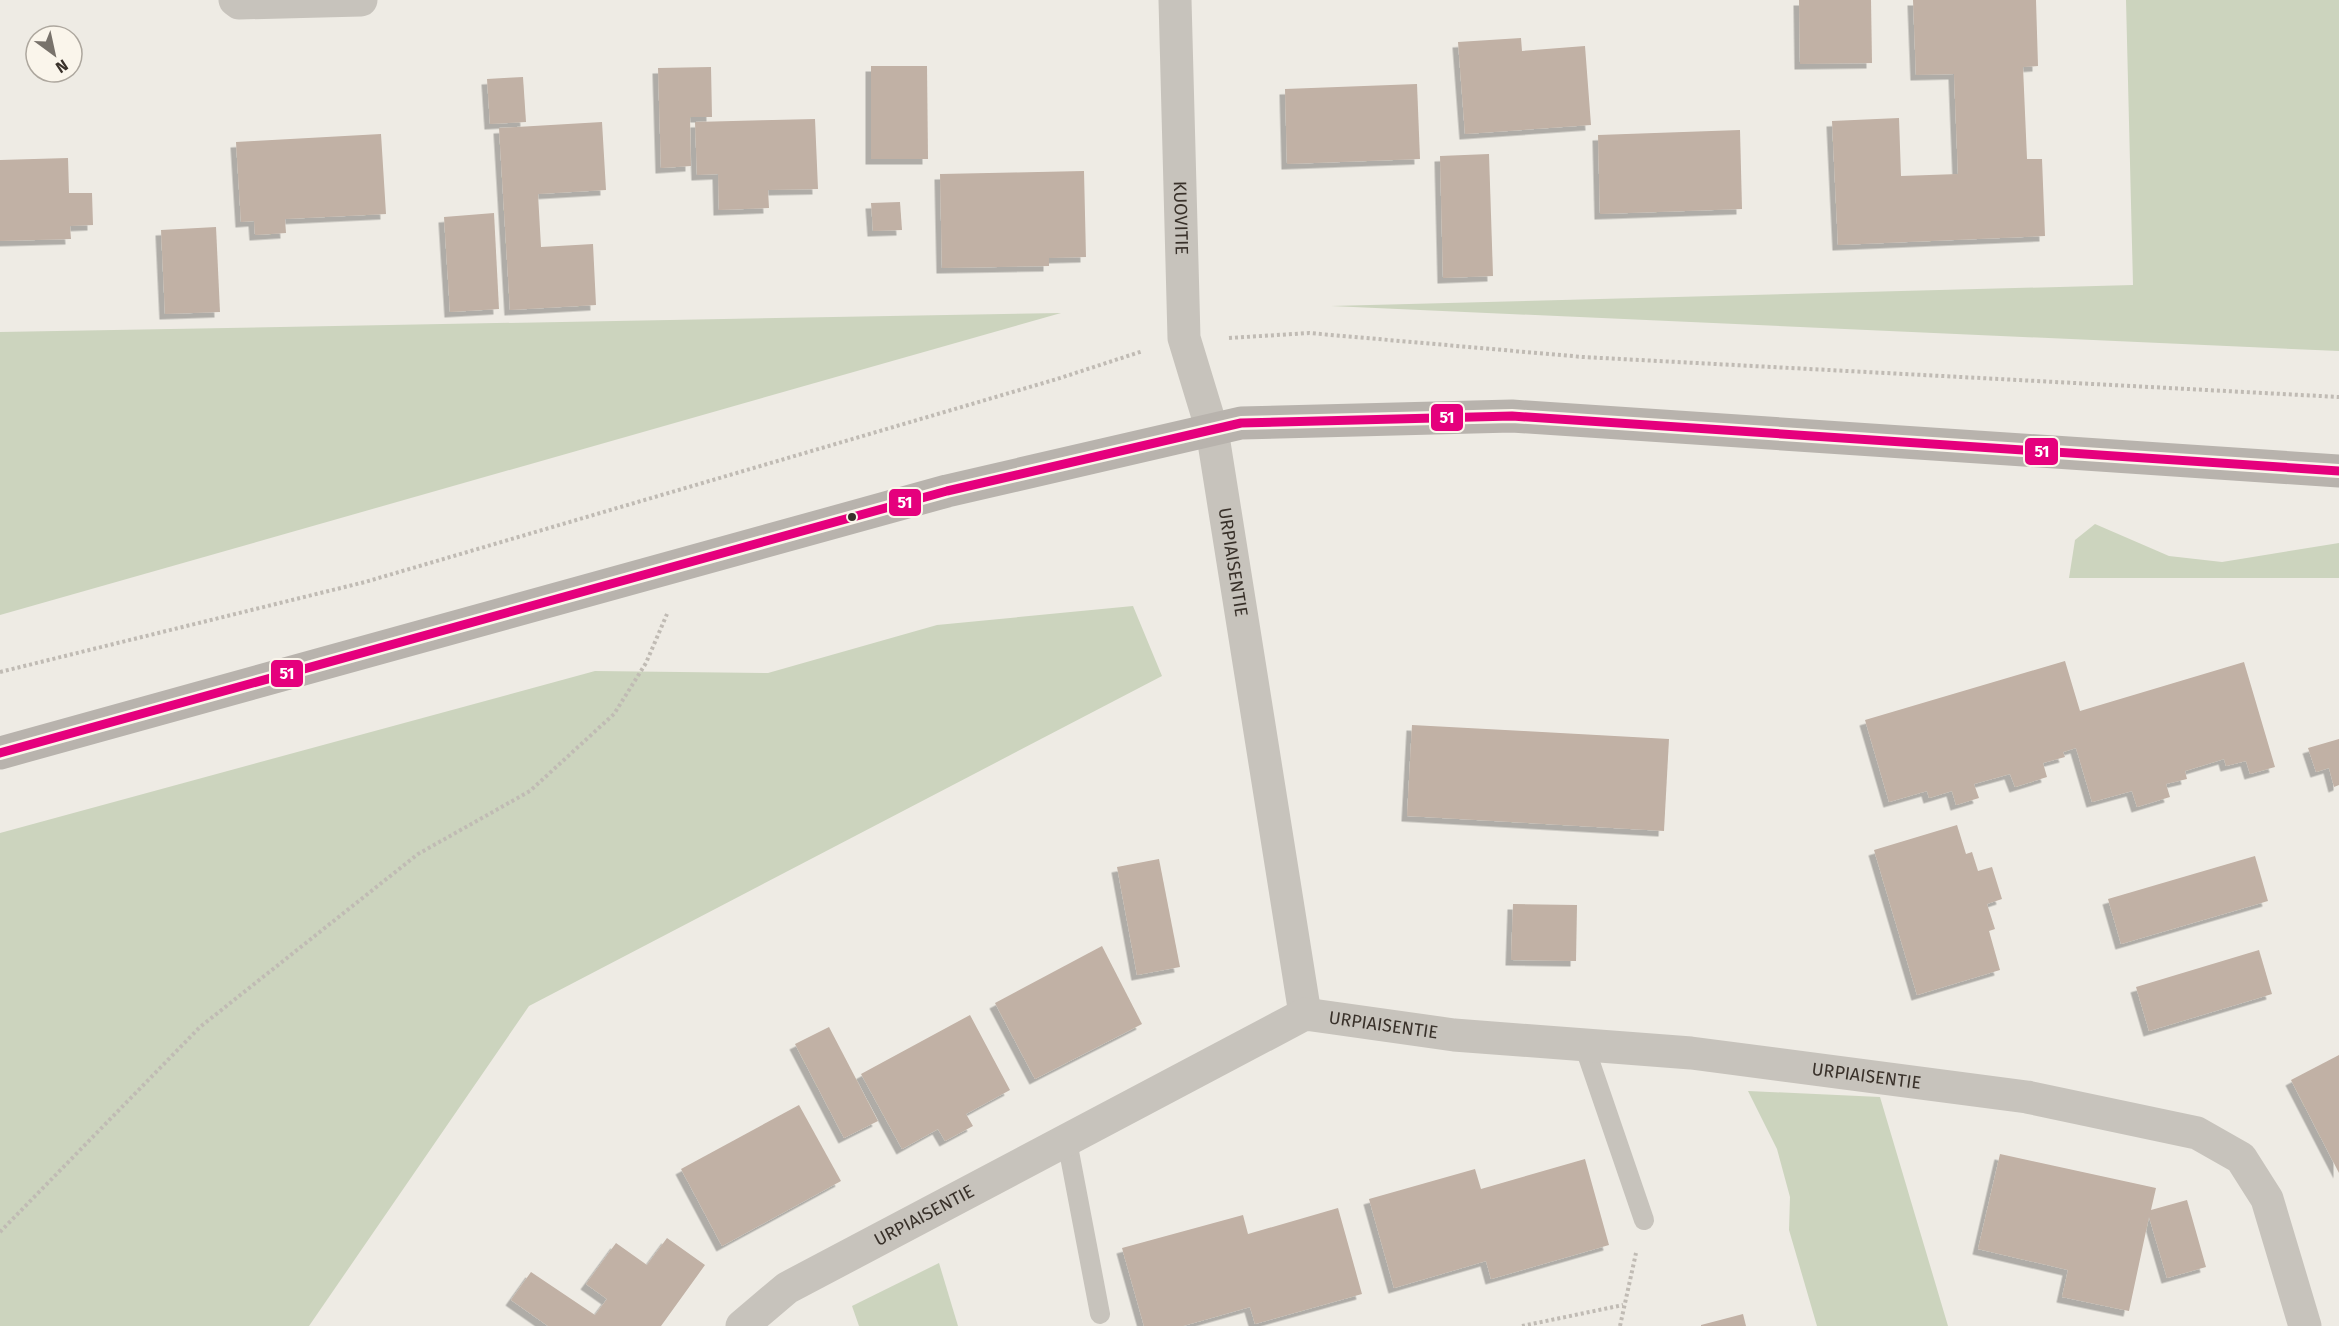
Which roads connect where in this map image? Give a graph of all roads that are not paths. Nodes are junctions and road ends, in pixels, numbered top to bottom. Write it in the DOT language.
graph roads {
  1 [pos="235,0"];
  2 [pos="361,0"];
  3 [pos="1175,0"];
  4 [pos="1212,430"];
  5 [pos="2339,471"];
  6 [pos="0,753"];
  7 [pos="1305,1014"];
  8 [pos="1584,1045"];
  9 [pos="1067,1141"];
  10 [pos="1644,1220"];
  11 [pos="1100,1314"];
  12 [pos="742,1326"];
  13 [pos="2305,1326"];
  1 -- 2 [label="street"];
  3 -- 4 [label="street, KUOVITIE"];
  4 -- 5 [label="street"];
  4 -- 6 [label="street"];
  4 -- 7 [label="street, URPIAISENTIE"];
  7 -- 8 [label="street, URPIAISENTIE"];
  7 -- 9 [label="street, URPIAISENTIE"];
  8 -- 10 [label="lane"];
  8 -- 13 [label="street, URPIAISENTIE"];
  9 -- 11 [label="lane"];
  9 -- 12 [label="street, URPIAISENTIE"];
}
